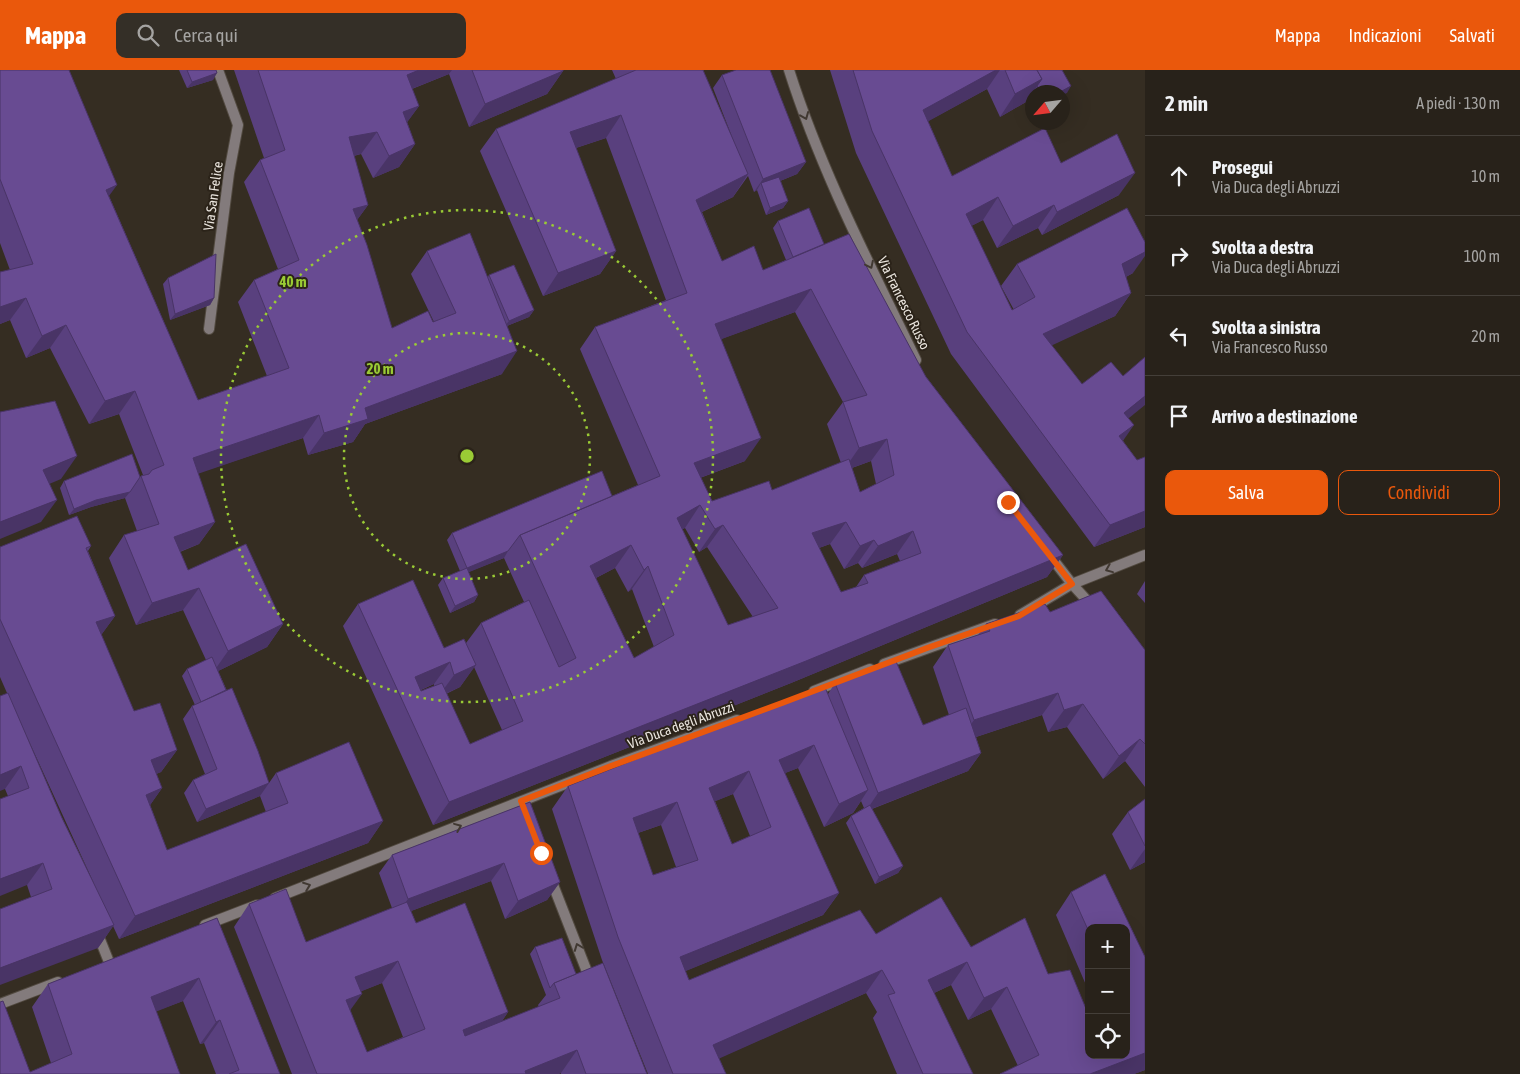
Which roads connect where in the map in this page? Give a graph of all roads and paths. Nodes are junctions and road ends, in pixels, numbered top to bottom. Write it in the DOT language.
graph roads {
  1 [pos="218,70"];
  2 [pos="790,70"];
  3 [pos="209,329"];
  4 [pos="920,368"];
  5 [pos="1043,547"];
  6 [pos="1145,555"];
  7 [pos="1072,584"];
  8 [pos="1097,612"];
  9 [pos="800,696"];
  10 [pos="746,716"];
  11 [pos="548,871"];
  12 [pos="94,925"];
  13 [pos="197,928"];
  14 [pos="110,962"];
  15 [pos="68,978"];
  16 [pos="594,989"];
  17 [pos="0,1004"];
  1 -- 3 [label="street, Via San Felice"];
  2 -- 4 [label="street, Via Francesco Russo, one-way"];
  5 -- 7 [label="street"];
  6 -- 7 [label="street, one-way"];
  7 -- 8 [label="street"];
  7 -- 9 [label="street"];
  13 -- 10 [label="street, Via Duca degli Abruzzi, one-way"];
  16 -- 11 [label="street, one-way"];
  12 -- 14 [label="street"];
  15 -- 17 [label="street"];
}
